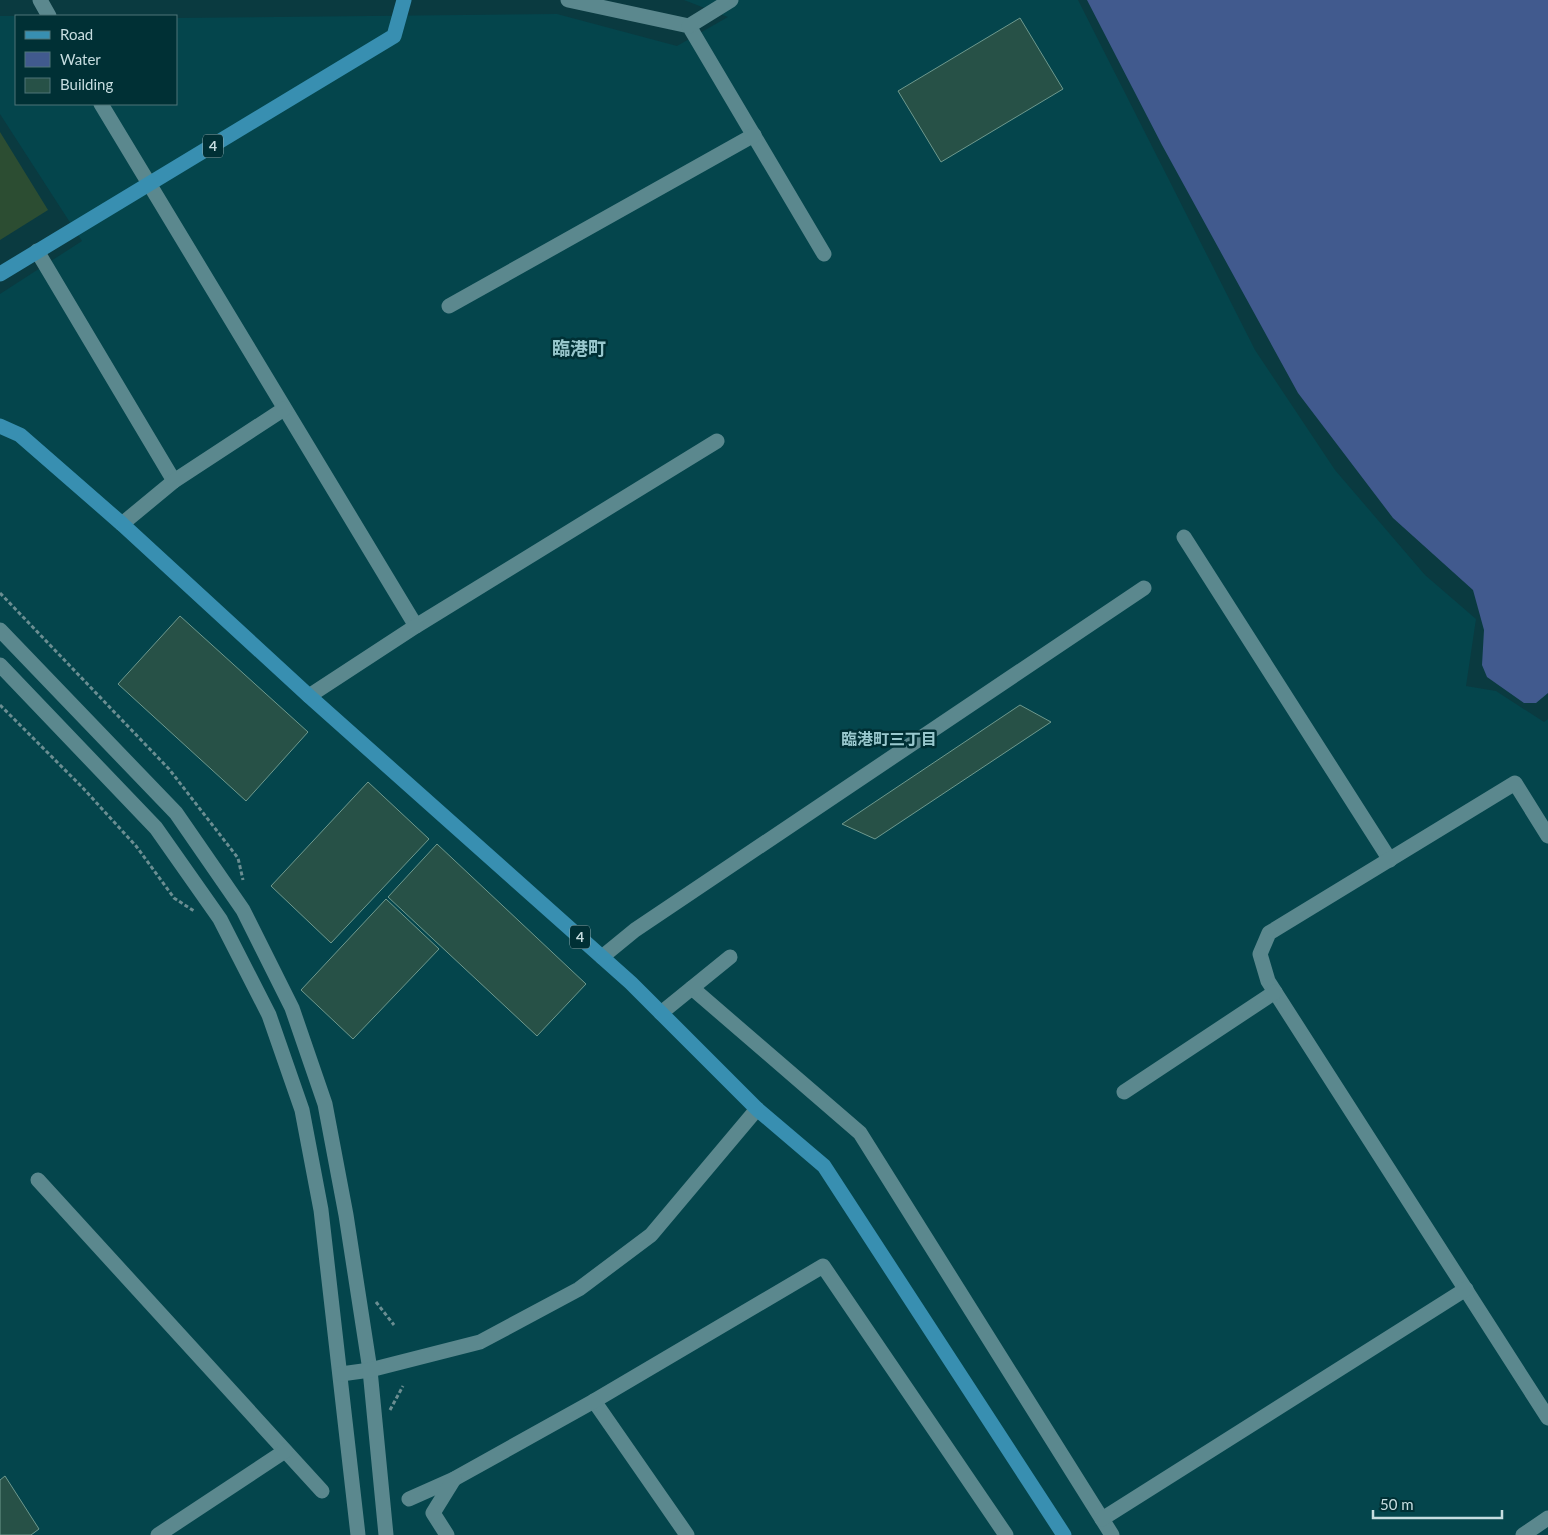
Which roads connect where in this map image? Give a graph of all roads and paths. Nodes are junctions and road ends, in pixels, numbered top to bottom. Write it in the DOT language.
graph roads {
  1 [pos="40,0"];
  2 [pos="404,0"];
  3 [pos="568,0"];
  4 [pos="731,0"];
  5 [pos="49,15"];
  6 [pos="689,26"];
  7 [pos="102,105"];
  8 [pos="754,136"];
  9 [pos="149,184"];
  10 [pos="37,251"];
  11 [pos="824,254"];
  12 [pos="0,274"];
  13 [pos="449,306"];
  14 [pos="284,409"];
  15 [pos="0,426"];
  16 [pos="717,441"];
  17 [pos="174,481"];
  18 [pos="122,524"];
  19 [pos="1184,537"];
  20 [pos="1144,588"];
  21 [pos="416,626"];
  22 [pos="0,630"];
  23 [pos="0,665"];
  24 [pos="309,696"];
  25 [pos="0,705"];
  26 [pos="1544,820"];
  27 [pos="1548,836"];
  28 [pos="1390,860"];
  29 [pos="198,914"];
  30 [pos="602,957"];
  31 [pos="730,957"];
  32 [pos="692,988"];
  33 [pos="1275,992"];
  34 [pos="661,1013"];
  35 [pos="1124,1092"];
  36 [pos="757,1109"];
  37 [pos="38,1180"];
  38 [pos="1466,1289"];
  39 [pos="370,1370"];
  40 [pos="341,1374"];
  41 [pos="594,1400"];
  42 [pos="1548,1418"];
  43 [pos="285,1452"];
  44 [pos="454,1479"];
  45 [pos="322,1491"];
  46 [pos="410,1499"];
  47 [pos="1548,1518"];
  48 [pos="1102,1519"];
  49 [pos="158,1535"];
  50 [pos="358,1535"];
  51 [pos="386,1535"];
  52 [pos="447,1535"];
  53 [pos="687,1535"];
  54 [pos="1006,1535"];
  55 [pos="1064,1535"];
  56 [pos="1112,1535"];
  57 [pos="1523,1535"];
  1 -- 5 [label="street"];
  2 -- 9 [label="main road, 4"];
  3 -- 6 [label="street"];
  4 -- 6 [label="street"];
  6 -- 8 [label="street"];
  7 -- 9 [label="street"];
  8 -- 11 [label="street"];
  8 -- 13 [label="street"];
  9 -- 10 [label="main road, 4"];
  9 -- 14 [label="street"];
  10 -- 12 [label="main road, 4"];
  10 -- 17 [label="street"];
  14 -- 17 [label="street"];
  14 -- 21 [label="street"];
  15 -- 18 [label="main road, 4"];
  16 -- 21 [label="street"];
  17 -- 18 [label="street"];
  18 -- 24 [label="main road, 4"];
  19 -- 28 [label="street"];
  20 -- 30 [label="street"];
  21 -- 24 [label="street"];
  22 -- 39 [label="street"];
  23 -- 40 [label="street"];
  24 -- 30 [label="main road, 4"];
  25 -- 29 [label="path"];
  26 -- 27 [label="street"];
  26 -- 28 [label="street"];
  28 -- 33 [label="street"];
  30 -- 34 [label="main road, 4"];
  31 -- 32 [label="street"];
  32 -- 34 [label="street"];
  32 -- 48 [label="street"];
  33 -- 35 [label="street"];
  33 -- 38 [label="street"];
  34 -- 36 [label="main road, 4"];
  36 -- 39 [label="street"];
  36 -- 55 [label="main road, 4"];
  37 -- 43 [label="street"];
  38 -- 42 [label="street"];
  38 -- 48 [label="street"];
  39 -- 40 [label="street"];
  39 -- 51 [label="street"];
  40 -- 50 [label="street"];
  41 -- 44 [label="street"];
  41 -- 53 [label="street"];
  41 -- 54 [label="street"];
  43 -- 45 [label="street"];
  43 -- 49 [label="street"];
  44 -- 46 [label="street"];
  44 -- 52 [label="street"];
  47 -- 57 [label="street"];
  48 -- 56 [label="street"];
}
